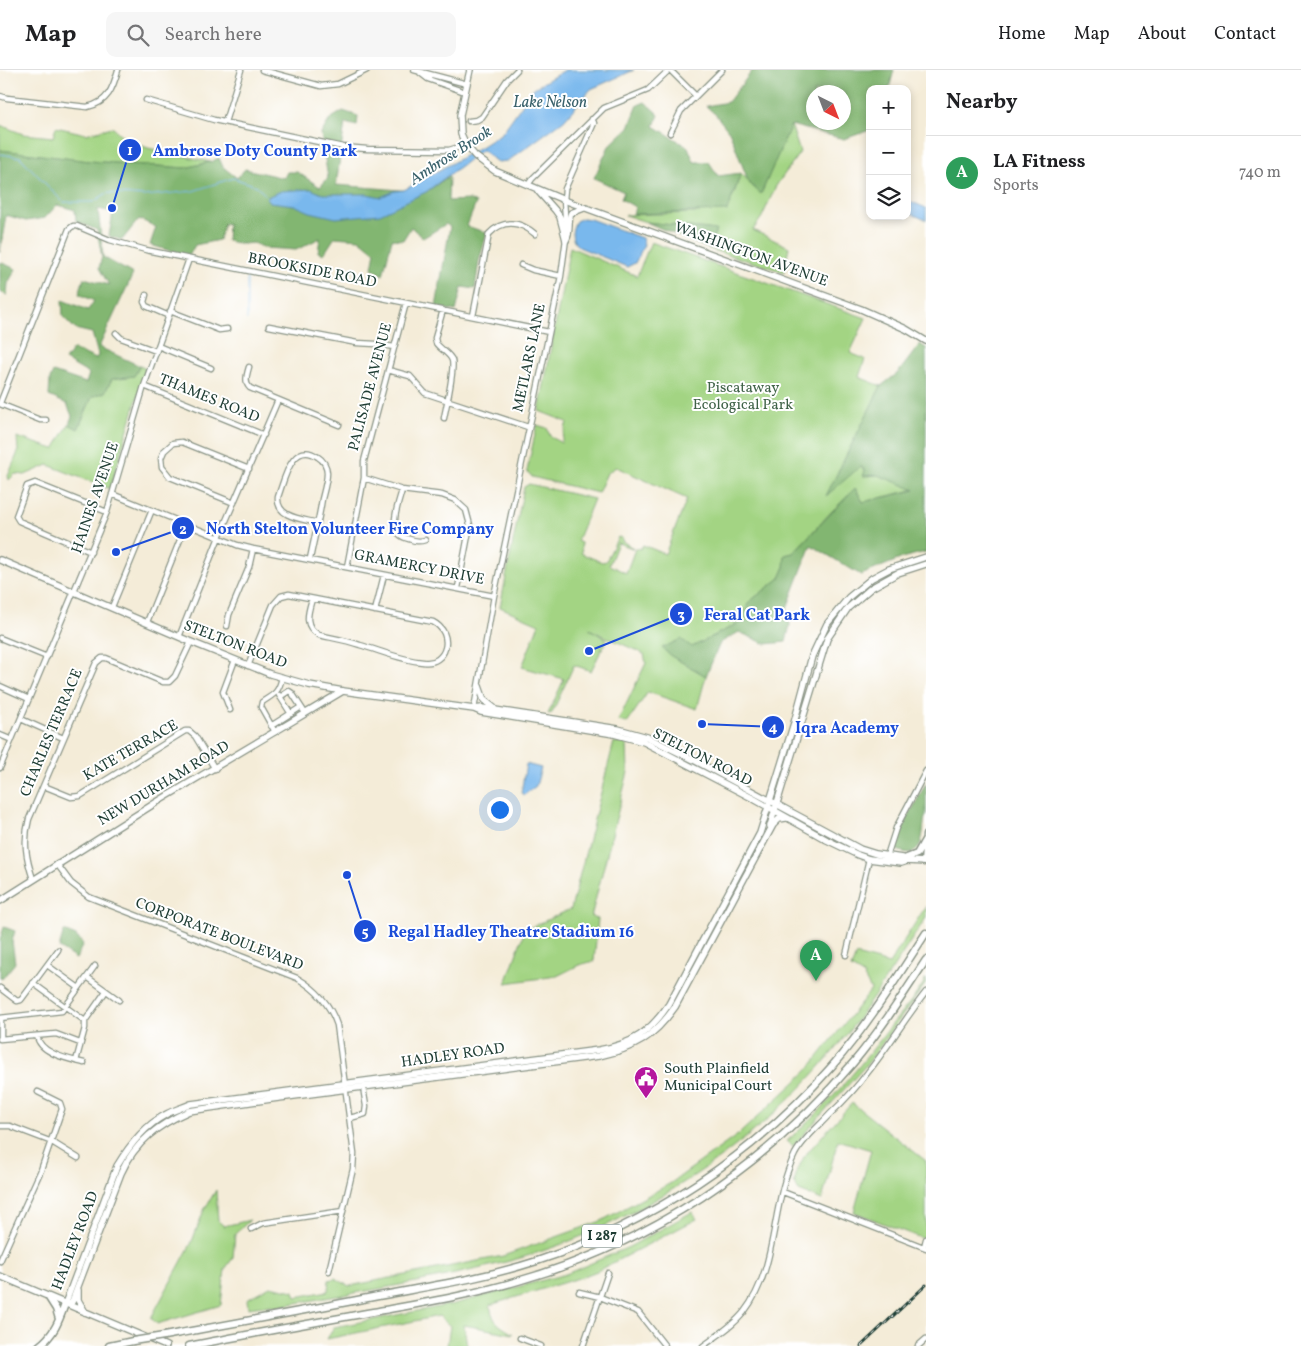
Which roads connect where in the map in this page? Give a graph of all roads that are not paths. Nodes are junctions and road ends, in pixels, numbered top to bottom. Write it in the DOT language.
graph roads {
  1 [pos="118,70"];
  2 [pos="241,70"];
  3 [pos="262,70"];
  4 [pos="367,70"];
  5 [pos="470,70"];
  6 [pos="517,70"];
  7 [pos="670,70"];
  8 [pos="722,70"];
  9 [pos="416,71"];
  10 [pos="430,73"];
  11 [pos="428,79"];
  12 [pos="450,80"];
  13 [pos="467,84"];
  14 [pos="447,86"];
  15 [pos="465,92"];
  16 [pos="0,96"];
  17 [pos="696,96"];
  18 [pos="146,100"];
  19 [pos="592,119"];
  20 [pos="469,121"];
  21 [pos="224,122"];
  22 [pos="670,133"];
  23 [pos="468,147"];
  24 [pos="528,186"];
  25 [pos="537,189"];
  26 [pos="564,200"];
  27 [pos="586,208"];
  28 [pos="535,234"];
  29 [pos="566,240"];
  30 [pos="189,259"];
  31 [pos="521,265"];
  32 [pos="560,276"];
  33 [pos="146,295"];
  34 [pos="406,303"];
  35 [pos="443,310"];
  36 [pos="170,313"];
  37 [pos="473,316"];
  38 [pos="268,326"];
  39 [pos="227,330"];
  40 [pos="549,332"];
  41 [pos="116,333"];
  42 [pos="926,341"];
  43 [pos="394,347"];
  44 [pos="157,348"];
  45 [pos="250,367"];
  46 [pos="211,368"];
  47 [pos="388,370"];
  48 [pos="144,386"];
  49 [pos="2,390"];
  50 [pos="278,400"];
  51 [pos="448,400"];
  52 [pos="0,403"];
  53 [pos="444,418"];
  54 [pos="46,420"];
  55 [pos="339,426"];
  56 [pos="528,427"];
  57 [pos="264,435"];
  58 [pos="249,469"];
  59 [pos="364,478"];
  60 [pos="402,490"];
  61 [pos="112,494"];
  62 [pos="234,503"];
  63 [pos="152,510"];
  64 [pos="107,512"];
  65 [pos="318,523"];
  66 [pos="186,525"];
  67 [pos="219,537"];
  68 [pos="425,540"];
  69 [pos="253,549"];
  70 [pos="91,552"];
  71 [pos="926,557"];
  72 [pos="310,559"];
  73 [pos="0,560"];
  74 [pos="926,564"];
  75 [pos="347,567"];
  76 [pos="384,575"];
  77 [pos="458,588"];
  78 [pos="75,591"];
  79 [pos="494,596"];
  80 [pos="312,599"];
  81 [pos="112,607"];
  82 [pos="376,611"];
  83 [pos="147,622"];
  84 [pos="227,626"];
  85 [pos="180,637"];
  86 [pos="0,638"];
  87 [pos="191,642"];
  88 [pos="47,658"];
  89 [pos="236,660"];
  90 [pos="248,666"];
  91 [pos="282,677"];
  92 [pos="0,686"];
  93 [pos="479,686"];
  94 [pos="323,687"];
  95 [pos="343,691"];
  96 [pos="275,694"];
  97 [pos="280,697"];
  98 [pos="29,699"];
  99 [pos="324,702"];
  100 [pos="301,707"];
  101 [pos="474,709"];
  102 [pos="230,710"];
  103 [pos="498,710"];
  104 [pos="291,714"];
  105 [pos="305,714"];
  106 [pos="21,719"];
  107 [pos="272,726"];
  108 [pos="275,732"];
  109 [pos="0,735"];
  110 [pos="63,738"];
  111 [pos="12,740"];
  112 [pos="0,768"];
  113 [pos="215,769"];
  114 [pos="926,771"];
  115 [pos="44,786"];
  116 [pos="771,801"];
  117 [pos="777,804"];
  118 [pos="772,810"];
  119 [pos="786,818"];
  120 [pos="926,837"];
  121 [pos="765,840"];
  122 [pos="887,856"];
  123 [pos="870,859"];
  124 [pos="905,860"];
  125 [pos="925,862"];
  126 [pos="57,864"];
  127 [pos="33,879"];
  128 [pos="0,901"];
  129 [pos="926,933"];
  130 [pos="58,950"];
  131 [pos="846,954"];
  132 [pos="926,960"];
  133 [pos="47,965"];
  134 [pos="96,966"];
  135 [pos="926,969"];
  136 [pos="87,977"];
  137 [pos="33,983"];
  138 [pos="910,985"];
  139 [pos="0,988"];
  140 [pos="80,988"];
  141 [pos="106,991"];
  142 [pos="926,992"];
  143 [pos="119,1000"];
  144 [pos="66,1007"];
  145 [pos="0,1018"];
  146 [pos="85,1020"];
  147 [pos="37,1036"];
  148 [pos="1,1039"];
  149 [pos="80,1043"];
  150 [pos="599,1053"];
  151 [pos="76,1061"];
  152 [pos="84,1063"];
  153 [pos="346,1086"];
  154 [pos="363,1086"];
  155 [pos="38,1092"];
  156 [pos="350,1118"];
  157 [pos="0,1126"];
  158 [pos="52,1142"];
  159 [pos="78,1158"];
  160 [pos="782,1192"];
  161 [pos="342,1211"];
  162 [pos="251,1229"];
  163 [pos="926,1240"];
  164 [pos="925,1248"];
  165 [pos="0,1261"];
  166 [pos="329,1271"];
  167 [pos="608,1272"];
  168 [pos="0,1276"];
  169 [pos="78,1286"];
  170 [pos="579,1292"];
  171 [pos="600,1297"];
  172 [pos="49,1298"];
  173 [pos="65,1304"];
  174 [pos="85,1312"];
  175 [pos="58,1321"];
  176 [pos="520,1338"];
  177 [pos="148,1339"];
  178 [pos="926,1339"];
  179 [pos="39,1346"];
  180 [pos="109,1346"];
  181 [pos="166,1346"];
  182 [pos="189,1346"];
  183 [pos="541,1346"];
  184 [pos="583,1346"];
  185 [pos="665,1346"];
  186 [pos="703,1346"];
  187 [pos="918,1346"];
  1 -- 16 [label="street"];
  2 -- 21 [label="street"];
  3 -- 4 [label="street"];
  5 -- 13 [label="main road"];
  6 -- 20 [label="street"];
  7 -- 17 [label="street"];
  7 -- 19 [label="street"];
  8 -- 17 [label="street"];
  9 -- 10 [label="street"];
  9 -- 11 [label="street"];
  10 -- 11 [label="street"];
  10 -- 12 [label="street"];
  11 -- 14 [label="street"];
  12 -- 13 [label="street"];
  12 -- 14 [label="street"];
  13 -- 15 [label="main road"];
  14 -- 15 [label="street"];
  15 -- 23 [label="main road"];
  17 -- 22 [label="street"];
  18 -- 21 [label="street"];
  19 -- 24 [label="street"];
  19 -- 26 [label="street, METLARS LANE"];
  21 -- 23 [label="street"];
  23 -- 24 [label="main road"];
  24 -- 25 [label="main road"];
  25 -- 26 [label="main road"];
  25 -- 29 [label="main road"];
  26 -- 27 [label="main road, WASHINGTON AVENUE"];
  26 -- 29 [label="street, METLARS LANE"];
  27 -- 29 [label="main road"];
  27 -- 42 [label="main road, WASHINGTON AVENUE"];
  28 -- 37 [label="street"];
  29 -- 32 [label="street, METLARS LANE"];
  30 -- 34 [label="street, BROOKSIDE ROAD"];
  30 -- 36 [label="street, HAINES AVENUE"];
  30 -- 49 [label="street, BROOKSIDE ROAD"];
  31 -- 32 [label="street"];
  32 -- 40 [label="street, METLARS LANE"];
  33 -- 36 [label="street"];
  34 -- 35 [label="street, BROOKSIDE ROAD"];
  34 -- 43 [label="street, PALISADE AVENUE"];
  35 -- 37 [label="street, BROOKSIDE ROAD"];
  35 -- 51 [label="street"];
  36 -- 39 [label="street"];
  36 -- 44 [label="street, HAINES AVENUE"];
  37 -- 40 [label="street, BROOKSIDE ROAD"];
  38 -- 43 [label="street"];
  40 -- 56 [label="street, METLARS LANE"];
  41 -- 44 [label="street"];
  43 -- 47 [label="street, PALISADE AVENUE"];
  44 -- 46 [label="street"];
  44 -- 48 [label="street, HAINES AVENUE"];
  45 -- 50 [label="street"];
  47 -- 51 [label="street"];
  47 -- 59 [label="street, PALISADE AVENUE"];
  48 -- 57 [label="street, THAMES ROAD"];
  48 -- 61 [label="street, HAINES AVENUE"];
  49 -- 52 [label="street"];
  50 -- 55 [label="street"];
  50 -- 57 [label="street"];
  51 -- 53 [label="street"];
  51 -- 56 [label="street"];
  52 -- 54 [label="street"];
  56 -- 79 [label="street, METLARS LANE"];
  57 -- 58 [label="street"];
  58 -- 62 [label="street"];
  58 -- 62 [label="street"];
  59 -- 60 [label="street"];
  59 -- 75 [label="street, PALISADE AVENUE"];
  60 -- 68 [label="street"];
  60 -- 77 [label="street"];
  61 -- 63 [label="street, GRAMERCY DRIVE"];
  61 -- 64 [label="street, HAINES AVENUE"];
  62 -- 67 [label="street"];
  63 -- 66 [label="street, GRAMERCY DRIVE"];
  63 -- 81 [label="street"];
  64 -- 70 [label="street, HAINES AVENUE"];
  64 -- 70 [label="street"];
  65 -- 65 [label="street"];
  65 -- 72 [label="street"];
  66 -- 67 [label="street, GRAMERCY DRIVE"];
  66 -- 83 [label="street"];
  67 -- 69 [label="street, GRAMERCY DRIVE"];
  67 -- 85 [label="street"];
  69 -- 72 [label="street, GRAMERCY DRIVE"];
  69 -- 84 [label="street"];
  70 -- 78 [label="street, HAINES AVENUE"];
  71 -- 116 [label="main road, HADLEY ROAD"];
  72 -- 75 [label="street, GRAMERCY DRIVE"];
  73 -- 78 [label="main road, STELTON ROAD"];
  74 -- 117 [label="main road, HADLEY ROAD"];
  75 -- 76 [label="street, GRAMERCY DRIVE"];
  76 -- 77 [label="street, GRAMERCY DRIVE"];
  76 -- 82 [label="street"];
  77 -- 79 [label="street, GRAMERCY DRIVE"];
  78 -- 81 [label="main road, STELTON ROAD"];
  78 -- 88 [label="street, HAINES AVENUE"];
  79 -- 93 [label="street, METLARS LANE"];
  80 -- 82 [label="street"];
  80 -- 82 [label="street"];
  80 -- 90 [label="street"];
  81 -- 83 [label="main road, STELTON ROAD"];
  83 -- 85 [label="main road, STELTON ROAD"];
  85 -- 87 [label="main road, STELTON ROAD"];
  86 -- 88 [label="street"];
  87 -- 89 [label="main road, STELTON ROAD"];
  87 -- 110 [label="street, CHARLES TERRACE"];
  88 -- 98 [label="street, HAINES AVENUE"];
  89 -- 90 [label="main road, STELTON ROAD"];
  89 -- 102 [label="street"];
  90 -- 91 [label="main road, STELTON ROAD"];
  91 -- 94 [label="main road, STELTON ROAD"];
  91 -- 96 [label="street"];
  92 -- 98 [label="street"];
  93 -- 101 [label="street, METLARS LANE"];
  93 -- 103 [label="main road"];
  94 -- 95 [label="main road, STELTON ROAD"];
  94 -- 99 [label="main road"];
  95 -- 99 [label="main road, NEW DURHAM ROAD"];
  95 -- 101 [label="main road, STELTON ROAD"];
  96 -- 97 [label="street"];
  96 -- 107 [label="street"];
  97 -- 100 [label="street"];
  97 -- 104 [label="street"];
  98 -- 106 [label="street, HAINES AVENUE"];
  99 -- 105 [label="main road, NEW DURHAM ROAD"];
  100 -- 104 [label="street"];
  100 -- 105 [label="street"];
  101 -- 103 [label="main road, STELTON ROAD"];
  101 -- 118 [label="main road, STELTON ROAD"];
  103 -- 116 [label="main road, STELTON ROAD"];
  104 -- 107 [label="street"];
  105 -- 108 [label="main road, NEW DURHAM ROAD"];
  106 -- 110 [label="street"];
  106 -- 111 [label="street, HAINES AVENUE"];
  107 -- 108 [label="street"];
  108 -- 113 [label="main road, NEW DURHAM ROAD"];
  109 -- 111 [label="street"];
  110 -- 115 [label="street, CHARLES TERRACE"];
  111 -- 112 [label="street, HAINES AVENUE"];
  113 -- 115 [label="street, KATE TERRACE"];
  113 -- 126 [label="main road, NEW DURHAM ROAD"];
  114 -- 122 [label="street"];
  115 -- 127 [label="street, CHARLES TERRACE"];
  116 -- 117 [label="main road, STELTON ROAD"];
  116 -- 118 [label="main road, HADLEY ROAD"];
  117 -- 118 [label="main road, HADLEY ROAD"];
  117 -- 122 [label="main road, STELTON ROAD"];
  118 -- 119 [label="main road, STELTON ROAD"];
  118 -- 121 [label="main road, HADLEY ROAD"];
  118 -- 150 [label="main road, HADLEY ROAD"];
  119 -- 121 [label="main road, HADLEY ROAD"];
  119 -- 123 [label="main road, STELTON ROAD"];
  120 -- 124 [label="highway"];
  120 -- 125 [label="highway"];
  121 -- 150 [label="main road, HADLEY ROAD"];
  122 -- 124 [label="main road, STELTON ROAD"];
  123 -- 124 [label="main road, STELTON ROAD"];
  123 -- 131 [label="street"];
  124 -- 125 [label="main road, STELTON ROAD"];
  126 -- 127 [label="main road, NEW DURHAM ROAD"];
  126 -- 153 [label="street, CORPORATE BOULEVARD"];
  127 -- 128 [label="main road, NEW DURHAM ROAD"];
  129 -- 177 [label="highway, I 287, bridge"];
  130 -- 133 [label="street"];
  132 -- 138 [label="highway, I 287"];
  133 -- 137 [label="street"];
  133 -- 140 [label="street"];
  134 -- 136 [label="street"];
  135 -- 138 [label="highway"];
  136 -- 140 [label="street"];
  136 -- 141 [label="street"];
  137 -- 139 [label="street"];
  137 -- 144 [label="street"];
  138 -- 182 [label="highway, I 287"];
  140 -- 144 [label="street"];
  141 -- 143 [label="street"];
  141 -- 146 [label="street"];
  142 -- 160 [label="street"];
  144 -- 145 [label="street"];
  144 -- 146 [label="street"];
  145 -- 148 [label="street"];
  146 -- 149 [label="street"];
  147 -- 148 [label="street"];
  147 -- 149 [label="street"];
  147 -- 151 [label="street"];
  149 -- 151 [label="street"];
  150 -- 153 [label="main road, HADLEY ROAD"];
  150 -- 154 [label="main road, HADLEY ROAD"];
  151 -- 152 [label="street"];
  153 -- 154 [label="main road, HADLEY ROAD"];
  153 -- 156 [label="street, CORPORATE BOULEVARD"];
  153 -- 169 [label="main road, HADLEY ROAD"];
  153 -- 173 [label="main road, HADLEY ROAD"];
  154 -- 156 [label="street"];
  155 -- 158 [label="street"];
  156 -- 161 [label="street, CORPORATE BOULEVARD"];
  157 -- 158 [label="street"];
  158 -- 159 [label="street"];
  158 -- 165 [label="street"];
  160 -- 164 [label="street"];
  160 -- 186 [label="street"];
  161 -- 162 [label="street"];
  161 -- 166 [label="street, CORPORATE BOULEVARD"];
  163 -- 164 [label="street"];
  167 -- 171 [label="street"];
  168 -- 172 [label="main road"];
  169 -- 173 [label="main road, HADLEY ROAD"];
  169 -- 174 [label="main road"];
  170 -- 171 [label="street"];
  171 -- 184 [label="street"];
  171 -- 185 [label="street"];
  172 -- 173 [label="main road"];
  172 -- 175 [label="highway"];
  173 -- 174 [label="main road"];
  173 -- 175 [label="highway"];
  174 -- 177 [label="main road"];
  175 -- 179 [label="highway"];
  176 -- 183 [label="street"];
  177 -- 180 [label="highway, I 287, bridge"];
  177 -- 181 [label="main road"];
  178 -- 187 [label="street"];
}
